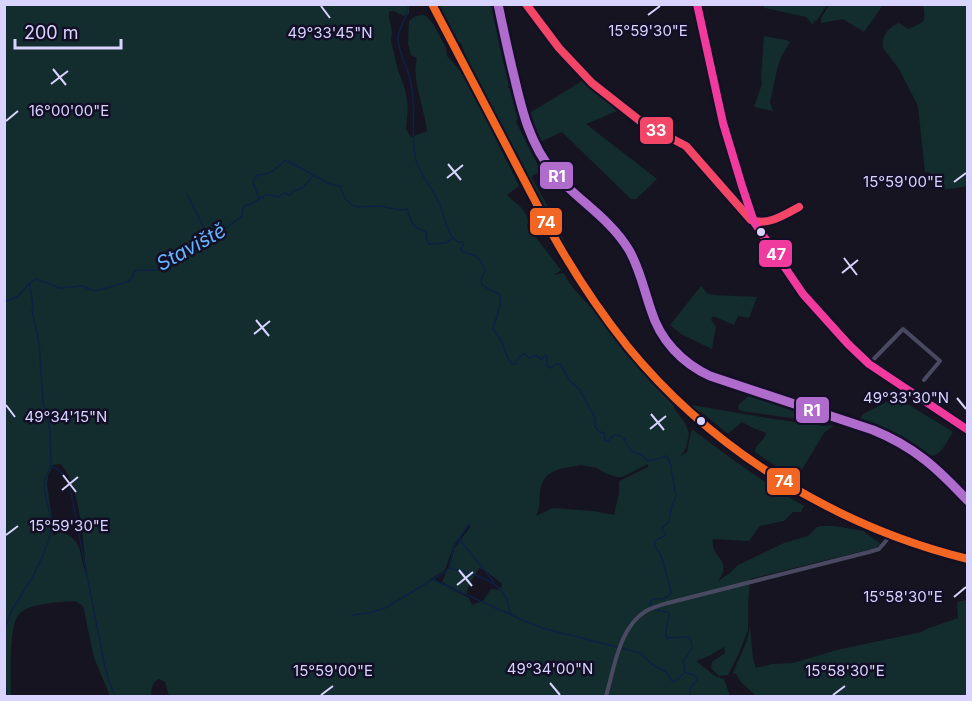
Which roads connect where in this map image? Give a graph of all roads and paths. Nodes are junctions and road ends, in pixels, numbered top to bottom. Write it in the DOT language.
graph roads {
  1 [pos="432,4"];
  2 [pos="526,4"];
  3 [pos="697,4"];
  4 [pos="799,207"];
  5 [pos="754,222"];
  6 [pos="868,364"];
  7 [pos="924,380"];
  8 [pos="968,430"];
  9 [pos="891,535"];
  10 [pos="968,559"];
  11 [pos="606,696"];
  1 -- 9 [label="main road"];
  2 -- 5 [label="street"];
  3 -- 5 [label="street"];
  4 -- 5 [label="street"];
  5 -- 6 [label="street"];
  6 -- 7 [label="street"];
  6 -- 8 [label="street"];
  9 -- 10 [label="main road"];
  9 -- 11 [label="street"];
}
